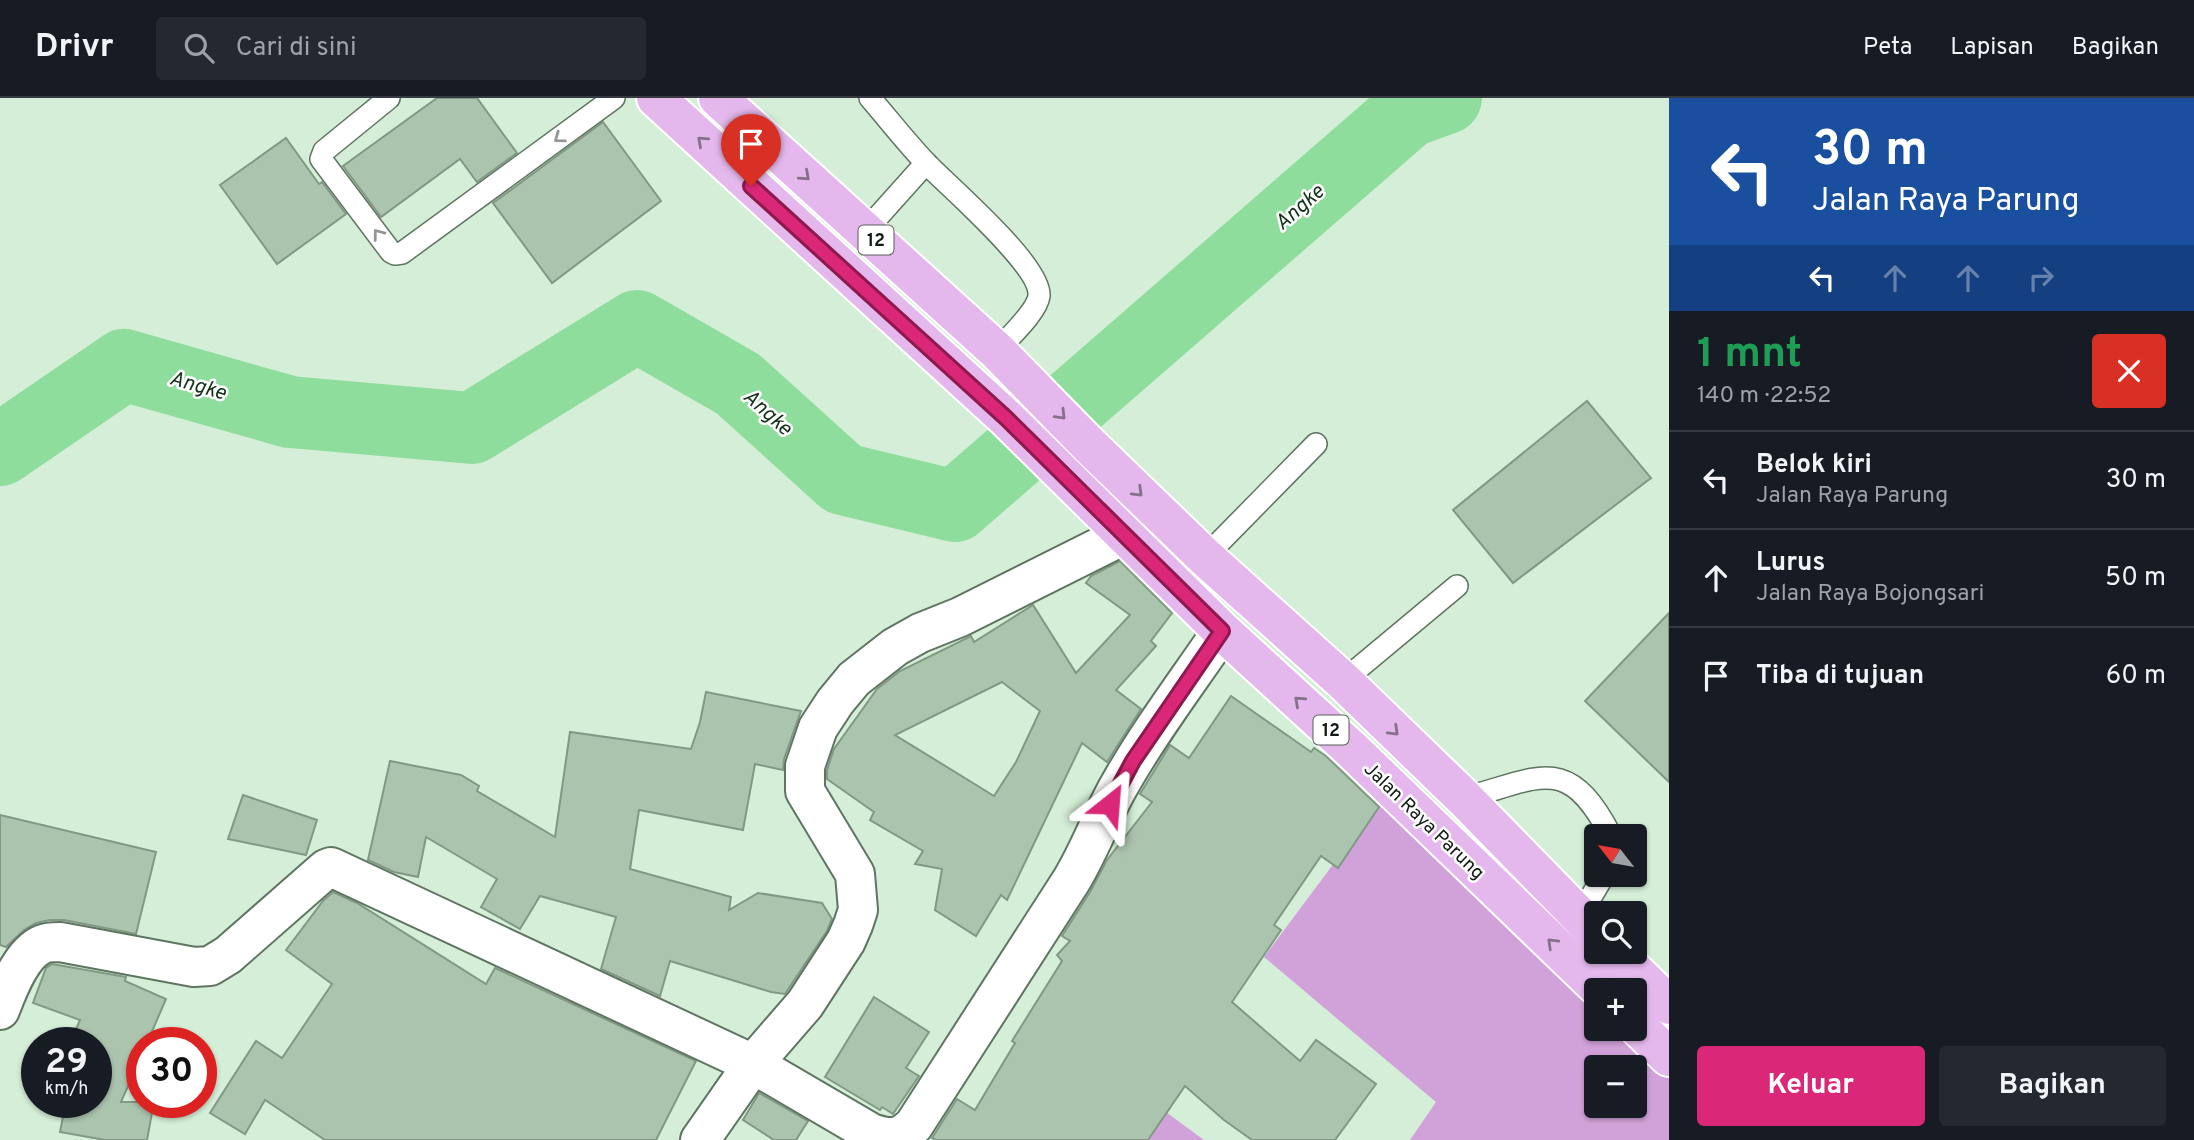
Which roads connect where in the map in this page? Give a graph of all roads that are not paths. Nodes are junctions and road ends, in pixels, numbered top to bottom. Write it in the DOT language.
graph roads {
  1 [pos="389,98"];
  2 [pos="614,98"];
  3 [pos="718,98"];
  4 [pos="870,98"];
  5 [pos="672,103"];
  6 [pos="926,163"];
  7 [pos="866,230"];
  8 [pos="997,351"];
  9 [pos="1316,444"];
  10 [pos="1124,535"];
  11 [pos="1205,557"];
  12 [pos="1457,586"];
  13 [pos="1222,631"];
  14 [pos="1343,681"];
  15 [pos="1464,798"];
  16 [pos="1605,824"];
  17 [pos="1584,921"];
  18 [pos="1627,964"];
  19 [pos="1589,978"];
  20 [pos="4,990"];
  21 [pos="1669,1004"];
  22 [pos="1647,1036"];
  23 [pos="1669,1057"];
  24 [pos="753,1063"];
  25 [pos="910,1137"];
  26 [pos="700,1140"];
  2 -- 1 [label="lane, one-way"];
  3 -- 7 [label="highway, 12, one-way"];
  4 -- 6 [label="lane"];
  10 -- 5 [label="highway, Jalan Raya Parung / 12, one-way"];
  6 -- 7 [label="lane"];
  6 -- 8 [label="lane"];
  7 -- 8 [label="highway, 12"];
  8 -- 11 [label="highway, 12, one-way"];
  9 -- 11 [label="lane"];
  10 -- 13 [label="highway, Jalan Raya Parung / 12"];
  10 -- 24 [label="street"];
  11 -- 14 [label="highway, 12"];
  12 -- 14 [label="lane"];
  19 -- 13 [label="highway, Jalan Raya Parung / 12, one-way"];
  13 -- 25 [label="street"];
  14 -- 15 [label="highway, 12, one-way"];
  15 -- 16 [label="lane"];
  15 -- 17 [label="highway, 12"];
  18 -- 21 [label="highway"];
  20 -- 24 [label="street"];
  22 -- 23 [label="highway"];
  24 -- 25 [label="street"];
  24 -- 26 [label="street"];
}
